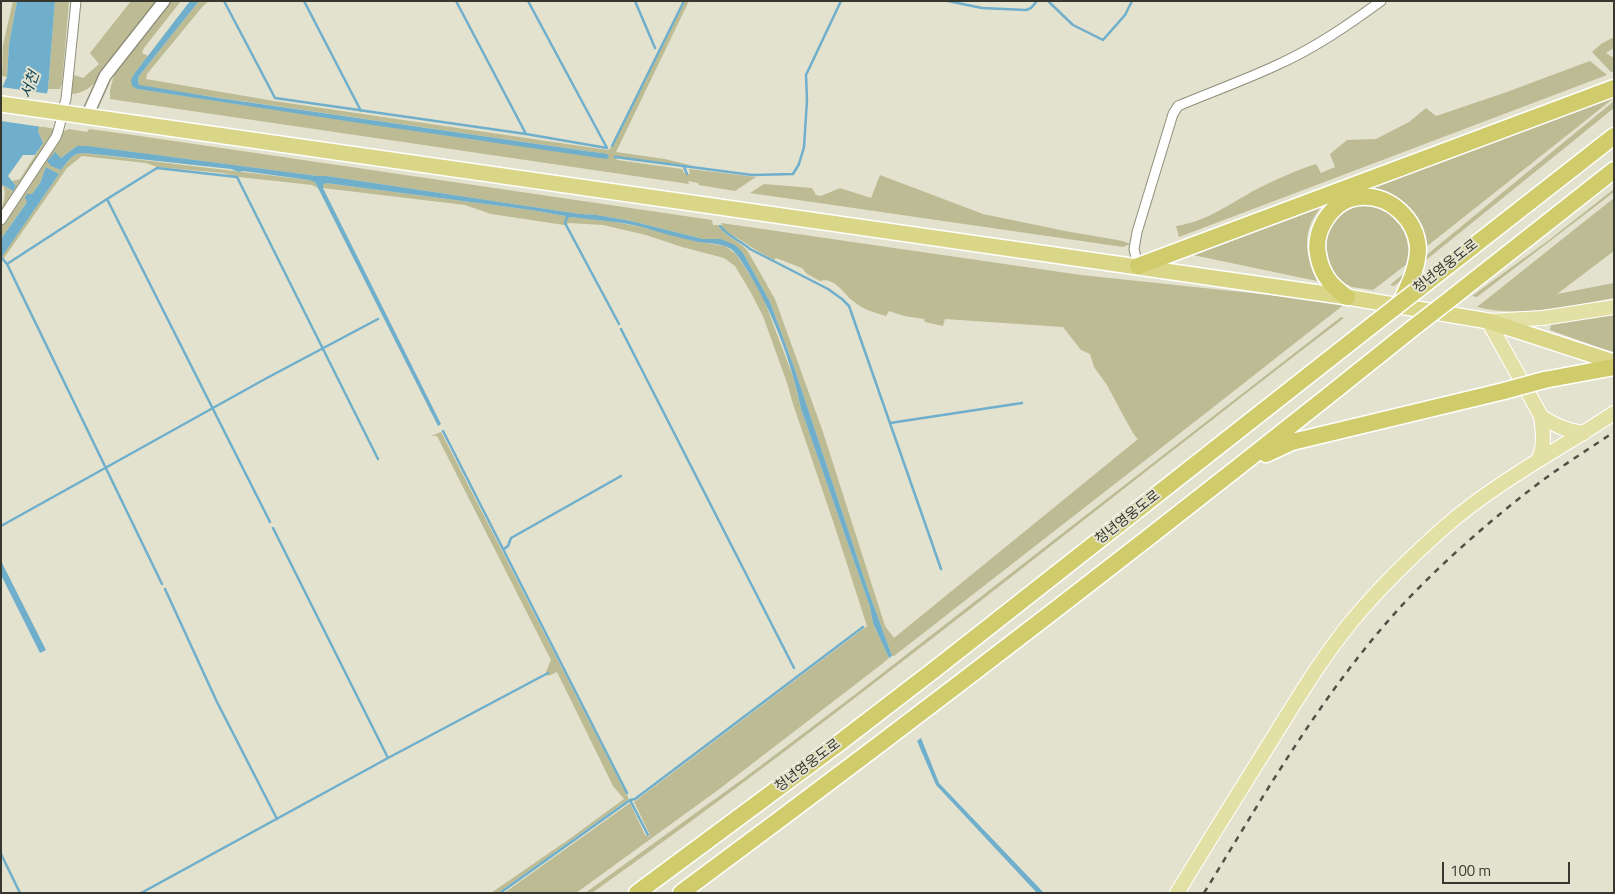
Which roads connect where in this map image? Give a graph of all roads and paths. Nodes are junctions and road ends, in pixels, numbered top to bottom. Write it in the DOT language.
graph roads {
  1 [pos="76,1"];
  2 [pos="164,1"];
  3 [pos="1382,1"];
  4 [pos="1614,88"];
  5 [pos="1,104"];
  6 [pos="62,112"];
  7 [pos="87,116"];
  8 [pos="1614,136"];
  9 [pos="1614,170"];
  10 [pos="1,220"];
  11 [pos="1138,266"];
  12 [pos="1408,294"];
  13 [pos="1347,296"];
  14 [pos="1614,307"];
  15 [pos="1488,321"];
  16 [pos="1614,362"];
  17 [pos="1614,367"];
  18 [pos="1614,413"];
  19 [pos="1541,416"];
  20 [pos="1584,433"];
  21 [pos="1539,459"];
  22 [pos="1244,464"];
  23 [pos="637,893"];
  24 [pos="682,893"];
  25 [pos="1177,893"];
  1 -- 6 [label="street"];
  2 -- 7 [label="street"];
  3 -- 11 [label="street"];
  4 -- 11 [label="highway"];
  5 -- 6 [label="highway"];
  6 -- 7 [label="highway"];
  6 -- 10 [label="street"];
  7 -- 11 [label="highway"];
  8 -- 12 [label="highway, 청년영웅도로"];
  9 -- 22 [label="highway, 청년영웅도로, bridge"];
  11 -- 13 [label="highway"];
  12 -- 13 [label="highway"];
  12 -- 23 [label="highway, 청년영웅도로, bridge"];
  13 -- 15 [label="highway"];
  14 -- 15 [label="main road"];
  15 -- 16 [label="highway"];
  15 -- 19 [label="main road"];
  17 -- 22 [label="highway, bridge"];
  18 -- 20 [label="main road"];
  19 -- 20 [label="main road"];
  19 -- 21 [label="main road"];
  20 -- 21 [label="main road"];
  21 -- 25 [label="main road"];
  22 -- 24 [label="highway, 청년영웅도로"];
}
